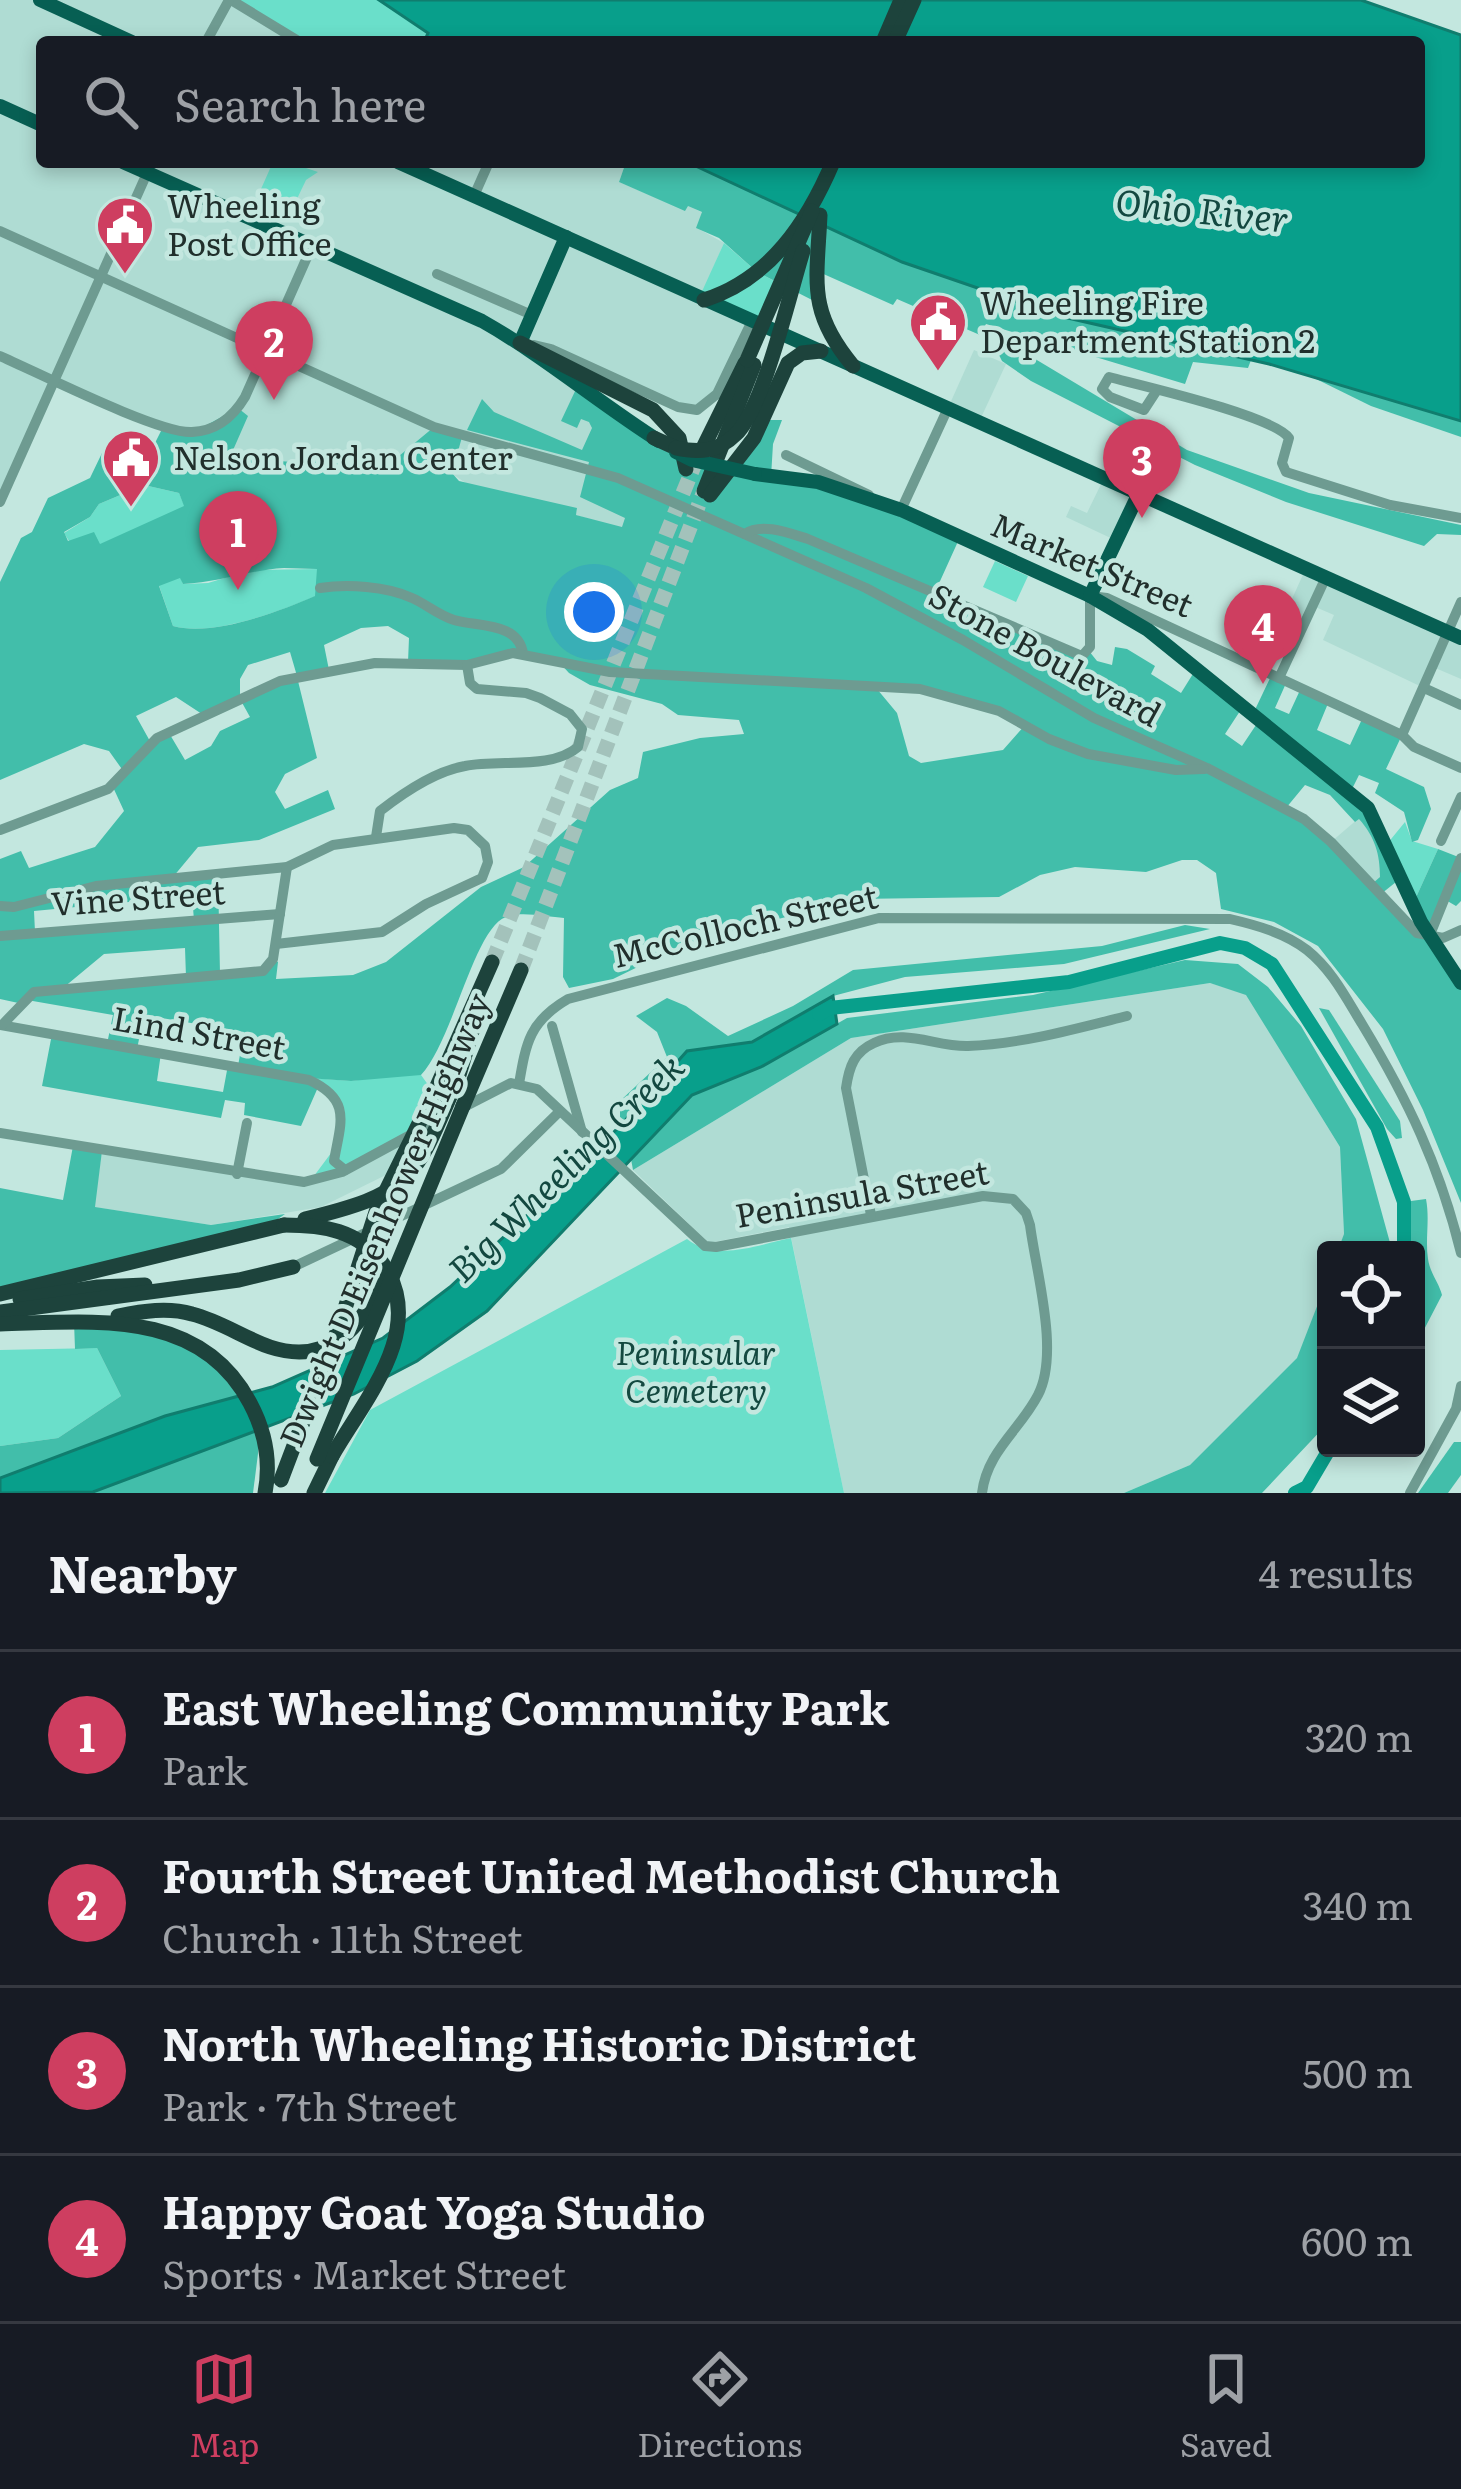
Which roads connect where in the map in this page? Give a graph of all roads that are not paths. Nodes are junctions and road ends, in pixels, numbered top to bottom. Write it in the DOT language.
graph roads {
  1 [pos="40,0"];
  2 [pos="230,0"];
  3 [pos="901,0"];
  4 [pos="914,0"];
  5 [pos="119,36"];
  6 [pos="209,36"];
  7 [pos="290,36"];
  8 [pos="886,36"];
  9 [pos="899,36"];
  10 [pos="0,106"];
  11 [pos="36,122"];
  12 [pos="150,168"];
  13 [pos="411,168"];
  14 [pos="486,168"];
  15 [pos="831,168"];
  16 [pos="840,168"];
  17 [pos="474,196"];
  18 [pos="816,213"];
  19 [pos="0,231"];
  20 [pos="566,237"];
  21 [pos="312,246"];
  22 [pos="803,251"];
  23 [pos="437,274"];
  24 [pos="100,276"];
  25 [pos="704,300"];
  26 [pos="532,315"];
  27 [pos="752,321"];
  28 [pos="778,333"];
  29 [pos="520,343"];
  30 [pos="266,350"];
  31 [pos="820,351"];
  32 [pos="0,356"];
  33 [pos="750,363"];
  34 [pos="853,366"];
  35 [pos="784,371"];
  36 [pos="54,380"];
  37 [pos="1157,390"];
  38 [pos="948,408"];
  39 [pos="654,438"];
  40 [pos="676,450"];
  41 [pos="786,455"];
  42 [pos="6,474"];
  43 [pos="1139,493"];
  44 [pos="0,502"];
  45 [pos="897,509"];
  46 [pos="1461,518"];
  47 [pos="745,534"];
  48 [pos="1326,577"];
  49 [pos="320,588"];
  50 [pos="1090,596"];
  51 [pos="1461,602"];
  52 [pos="1454,635"];
  53 [pos="523,654"];
  54 [pos="467,665"];
  55 [pos="1279,678"];
  56 [pos="1424,688"];
  57 [pos="1461,704"];
  58 [pos="1402,735"];
  59 [pos="1207,768"];
  60 [pos="1461,768"];
  61 [pos="1461,797"];
  62 [pos="0,830"];
  63 [pos="376,837"];
  64 [pos="1442,841"];
  65 [pos="1461,858"];
  66 [pos="287,866"];
  67 [pos="0,906"];
  68 [pos="280,914"];
  69 [pos="1461,930"];
  70 [pos="0,936"];
  71 [pos="1429,938"];
  72 [pos="276,944"];
  73 [pos="521,970"];
  74 [pos="1461,983"];
  75 [pos="1127,1016"];
  76 [pos="1,1025"];
  77 [pos="551,1026"];
  78 [pos="523,1058"];
  79 [pos="519,1084"];
  80 [pos="496,1089"];
  81 [pos="537,1089"];
  82 [pos="464,1106"];
  83 [pos="559,1112"];
  84 [pos="247,1123"];
  85 [pos="0,1133"];
  86 [pos="584,1135"];
  87 [pos="337,1146"];
  88 [pos="345,1170"];
  89 [pos="237,1174"];
  90 [pos="304,1182"];
  91 [pos="871,1215"];
  92 [pos="284,1225"];
  93 [pos="1461,1253"];
  94 [pos="293,1267"];
  95 [pos="190,1287"];
  96 [pos="0,1298"];
  97 [pos="0,1312"];
  98 [pos="86,1321"];
  99 [pos="0,1324"];
  100 [pos="1461,1386"];
  101 [pos="325,1458"];
  102 [pos="272,1489"];
  103 [pos="304,1493"];
  104 [pos="314,1493"];
  105 [pos="982,1493"];
  106 [pos="1410,1493"];
  1 -- 5 [label="main road"];
  2 -- 6 [label="street"];
  2 -- 7 [label="street"];
  3 -- 8 [label="highway"];
  4 -- 9 [label="highway"];
  10 -- 11 [label="main road"];
  12 -- 21 [label="main road"];
  12 -- 24 [label="street"];
  13 -- 17 [label="main road"];
  14 -- 17 [label="street"];
  15 -- 18 [label="highway"];
  16 -- 18 [label="highway"];
  17 -- 20 [label="main road"];
  18 -- 22 [label="highway, bridge"];
  18 -- 25 [label="highway"];
  18 -- 33 [label="highway, bridge"];
  18 -- 34 [label="highway"];
  19 -- 24 [label="street, Stone Boulevard"];
  20 -- 25 [label="main road"];
  20 -- 26 [label="main road"];
  21 -- 29 [label="main road"];
  21 -- 30 [label="street"];
  22 -- 33 [label="highway, bridge"];
  22 -- 40 [label="highway, bridge"];
  23 -- 26 [label="street"];
  24 -- 30 [label="street, Stone Boulevard"];
  24 -- 36 [label="street"];
  25 -- 27 [label="main road"];
  26 -- 29 [label="main road"];
  27 -- 28 [label="main road"];
  27 -- 29 [label="street"];
  28 -- 31 [label="main road"];
  28 -- 35 [label="highway"];
  29 -- 33 [label="highway"];
  29 -- 39 [label="main road"];
  30 -- 36 [label="street"];
  30 -- 47 [label="street, Stone Boulevard"];
  31 -- 34 [label="main road"];
  31 -- 35 [label="highway"];
  32 -- 36 [label="street"];
  33 -- 35 [label="highway"];
  34 -- 38 [label="main road"];
  36 -- 42 [label="street"];
  37 -- 37 [label="street"];
  37 -- 46 [label="street"];
  38 -- 43 [label="main road"];
  38 -- 45 [label="street"];
  39 -- 40 [label="highway"];
  40 -- 45 [label="main road, Market Street, bridge"];
  41 -- 45 [label="street, Market Street"];
  42 -- 44 [label="street"];
  43 -- 48 [label="main road"];
  43 -- 50 [label="main road"];
  45 -- 50 [label="main road, Market Street"];
  47 -- 50 [label="street"];
  47 -- 59 [label="street, Stone Boulevard"];
  48 -- 52 [label="main road"];
  48 -- 55 [label="street"];
  49 -- 53 [label="street"];
  50 -- 55 [label="street, Market Street"];
  50 -- 71 [label="main road"];
  51 -- 52 [label="street"];
  52 -- 56 [label="street"];
  53 -- 54 [label="street"];
  53 -- 59 [label="street"];
  54 -- 62 [label="street"];
  54 -- 63 [label="street"];
  55 -- 58 [label="street, Market Street"];
  56 -- 57 [label="street"];
  56 -- 58 [label="street"];
  58 -- 60 [label="street, Market Street"];
  59 -- 71 [label="street, Stone Boulevard"];
  61 -- 64 [label="street"];
  63 -- 66 [label="street"];
  63 -- 72 [label="street"];
  65 -- 71 [label="street"];
  66 -- 67 [label="street"];
  66 -- 68 [label="street"];
  68 -- 70 [label="street, Vine Street"];
  68 -- 72 [label="street"];
  69 -- 71 [label="street"];
  71 -- 74 [label="main road"];
  72 -- 76 [label="street"];
  73 -- 82 [label="highway, Dwight D Eisenhower Highway"];
  75 -- 91 [label="street"];
  76 -- 87 [label="street, Lind Street"];
  77 -- 86 [label="street"];
  78 -- 79 [label="street, McColloch Street"];
  78 -- 80 [label="street"];
  78 -- 81 [label="street"];
  78 -- 93 [label="street, McColloch Street"];
  79 -- 80 [label="street"];
  79 -- 81 [label="street"];
  80 -- 88 [label="street"];
  81 -- 83 [label="street, Peninsula Street"];
  82 -- 98 [label="highway, bridge"];
  82 -- 101 [label="highway, Dwight D Eisenhower Highway, bridge"];
  83 -- 86 [label="street, Peninsula Street"];
  83 -- 94 [label="street"];
  84 -- 89 [label="street"];
  85 -- 89 [label="street"];
  86 -- 91 [label="street, Peninsula Street"];
  87 -- 88 [label="street, Lind Street"];
  87 -- 90 [label="street"];
  88 -- 90 [label="street"];
  89 -- 90 [label="street"];
  91 -- 105 [label="street, Peninsula Street"];
  92 -- 96 [label="highway"];
  92 -- 101 [label="highway, bridge"];
  92 -- 102 [label="highway, Dwight D Eisenhower Highway, bridge"];
  94 -- 95 [label="highway"];
  95 -- 96 [label="highway"];
  95 -- 97 [label="highway"];
  98 -- 99 [label="highway"];
  98 -- 102 [label="highway"];
  100 -- 106 [label="street"];
  101 -- 103 [label="highway, Dwight D Eisenhower Highway"];
  101 -- 104 [label="highway"];
}
